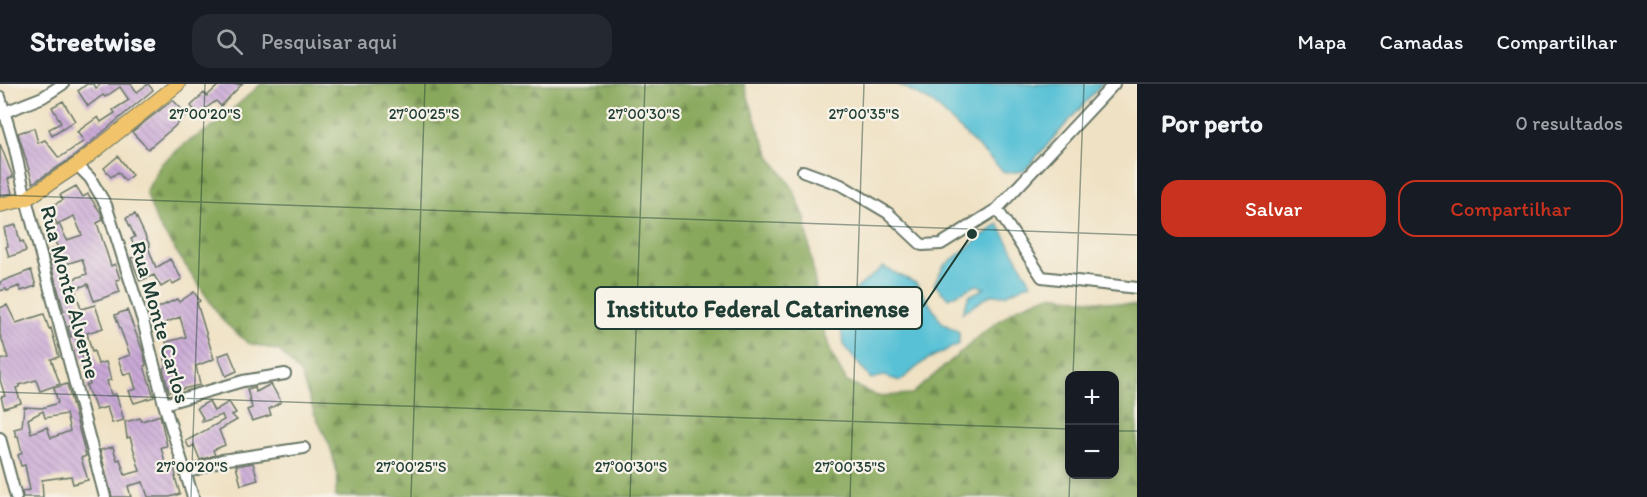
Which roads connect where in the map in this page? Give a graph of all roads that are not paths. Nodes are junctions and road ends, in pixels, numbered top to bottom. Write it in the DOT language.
graph roads {
  1 [pos="63,84"];
  2 [pos="178,84"];
  3 [pos="1114,84"];
  4 [pos="0,97"];
  5 [pos="2,113"];
  6 [pos="77,165"];
  7 [pos="803,171"];
  8 [pos="26,199"];
  9 [pos="0,205"];
  10 [pos="997,209"];
  11 [pos="1137,288"];
  12 [pos="285,374"];
  13 [pos="164,404"];
  14 [pos="0,438"];
  15 [pos="304,448"];
  16 [pos="186,474"];
  17 [pos="16,497"];
  18 [pos="105,497"];
  19 [pos="193,497"];
  1 -- 5 [label="street"];
  2 -- 6 [label="main road"];
  3 -- 10 [label="street"];
  4 -- 5 [label="street, Rua Monte Alverne"];
  5 -- 8 [label="street, Rua Monte Alverne"];
  6 -- 8 [label="main road"];
  6 -- 13 [label="street, Rua Monte Carlos"];
  7 -- 10 [label="street"];
  8 -- 9 [label="main road"];
  8 -- 18 [label="street, Rua Monte Alverne"];
  10 -- 11 [label="street"];
  12 -- 13 [label="street"];
  13 -- 16 [label="street, Rua Monte Carlos"];
  14 -- 17 [label="street"];
  15 -- 16 [label="street"];
  16 -- 19 [label="street, Rua Monte Carlos"];
}
